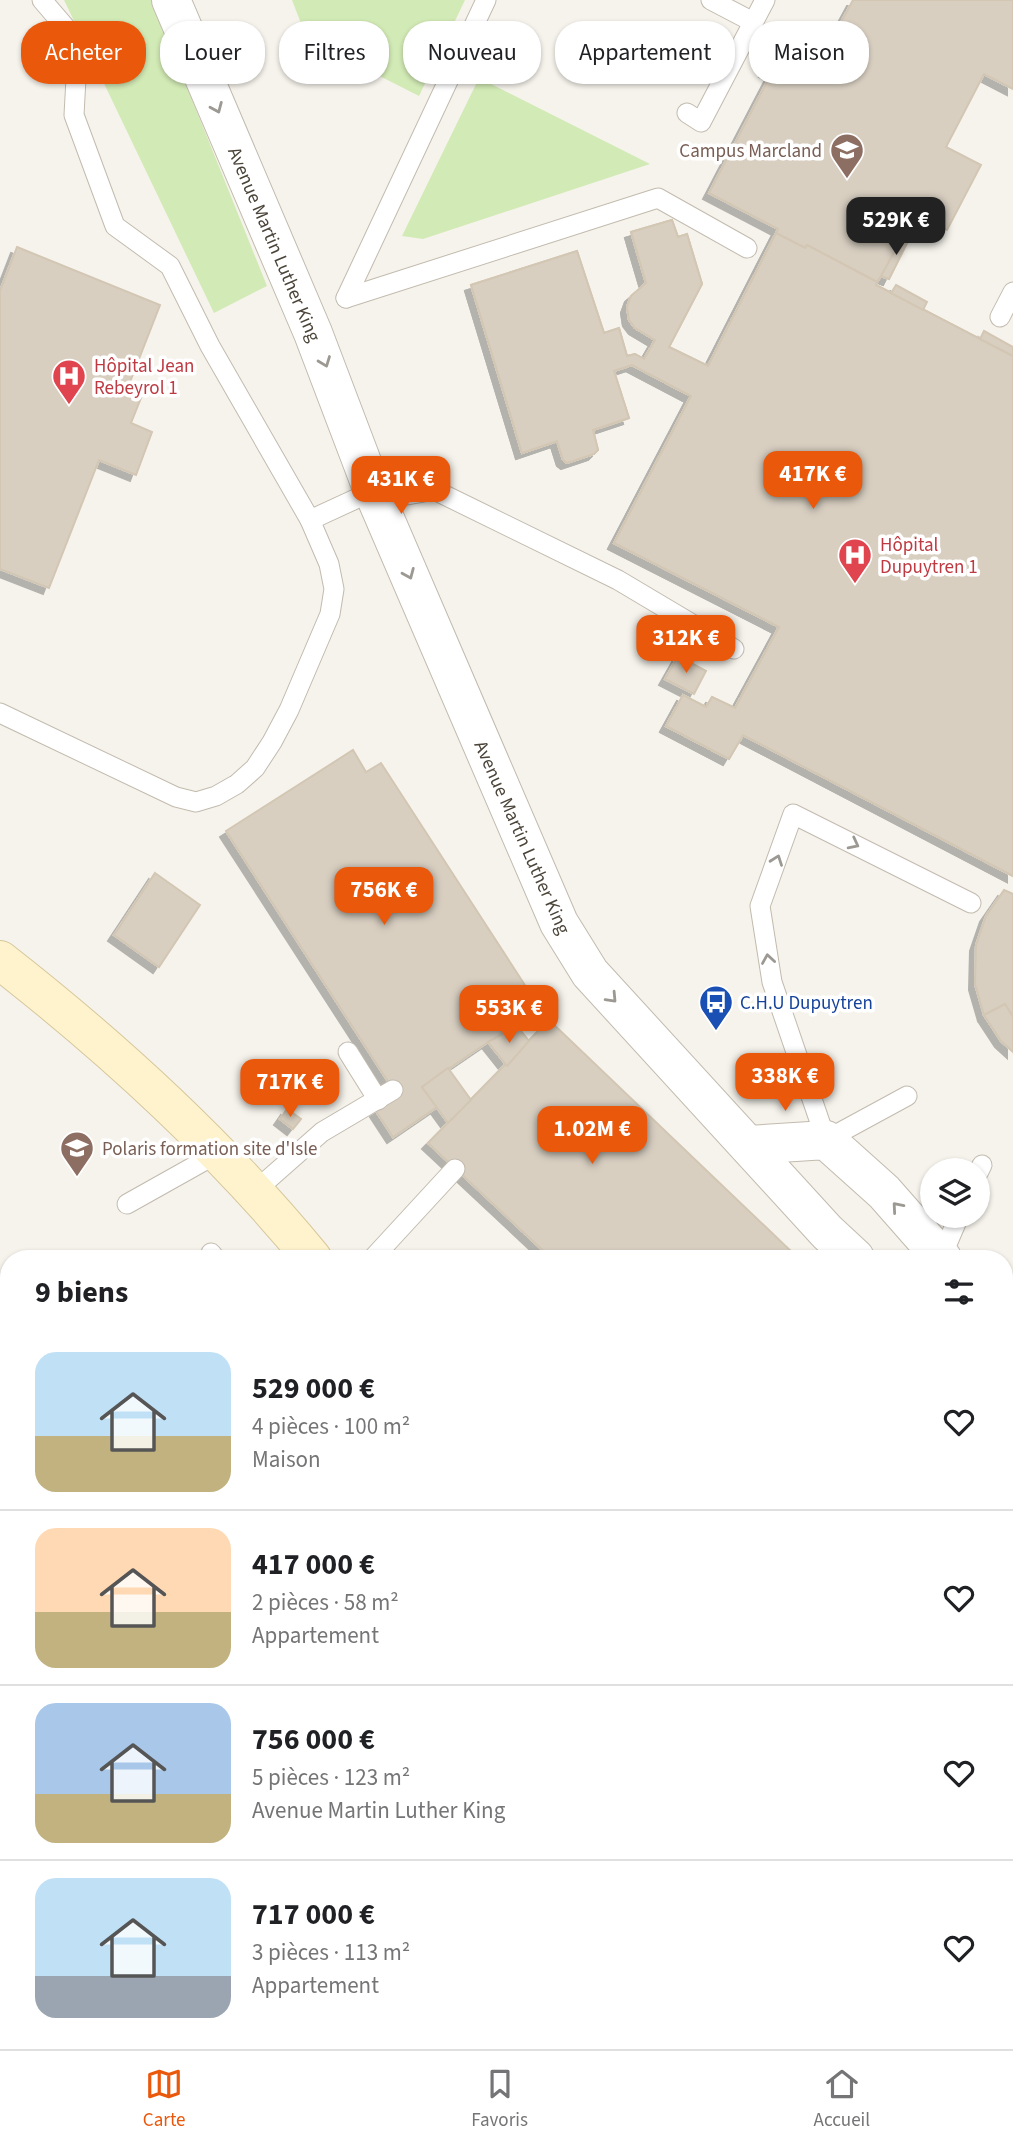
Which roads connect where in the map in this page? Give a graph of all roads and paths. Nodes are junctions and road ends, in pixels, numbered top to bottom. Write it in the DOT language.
graph roads {
  1 [pos="42,0"];
  2 [pos="171,0"];
  3 [pos="486,0"];
  4 [pos="711,0"];
  5 [pos="765,0"];
  6 [pos="751,21"];
  7 [pos="754,21"];
  8 [pos="749,30"];
  9 [pos="687,113"];
  10 [pos="747,248"];
  11 [pos="1013,292"];
  12 [pos="1000,317"];
  13 [pos="420,483"];
  14 [pos="373,491"];
  15 [pos="310,520"];
  16 [pos="734,649"];
  17 [pos="0,713"];
  18 [pos="971,903"];
  19 [pos="0,960"];
  20 [pos="348,1052"];
  21 [pos="907,1096"];
  22 [pos="826,1140"];
  23 [pos="748,1145"];
  24 [pos="218,1153"];
  25 [pos="455,1169"];
  26 [pos="254,1192"];
  27 [pos="127,1204"];
  28 [pos="954,1228"];
  29 [pos="305,1250"];
  30 [pos="380,1250"];
  31 [pos="846,1250"];
  32 [pos="934,1250"];
  33 [pos="944,1250"];
  1 -- 15 [label="lane"];
  2 -- 14 [label="street, Avenue Martin Luther King, one-way"];
  3 -- 10 [label="lane"];
  4 -- 6 [label="lane"];
  5 -- 7 [label="lane"];
  8 -- 9 [label="lane"];
  11 -- 12 [label="lane"];
  13 -- 14 [label="street"];
  13 -- 16 [label="lane"];
  14 -- 15 [label="lane"];
  14 -- 23 [label="street, Avenue Martin Luther King, one-way"];
  15 -- 17 [label="lane"];
  22 -- 18 [label="lane, one-way"];
  19 -- 24 [label="street"];
  20 -- 26 [label="lane"];
  21 -- 22 [label="lane"];
  22 -- 23 [label="street"];
  32 -- 22 [label="street, one-way"];
  23 -- 31 [label="street, Avenue Martin Luther King"];
  24 -- 26 [label="street"];
  24 -- 27 [label="lane"];
  25 -- 30 [label="lane"];
  26 -- 29 [label="street"];
  28 -- 33 [label="lane"];
}
